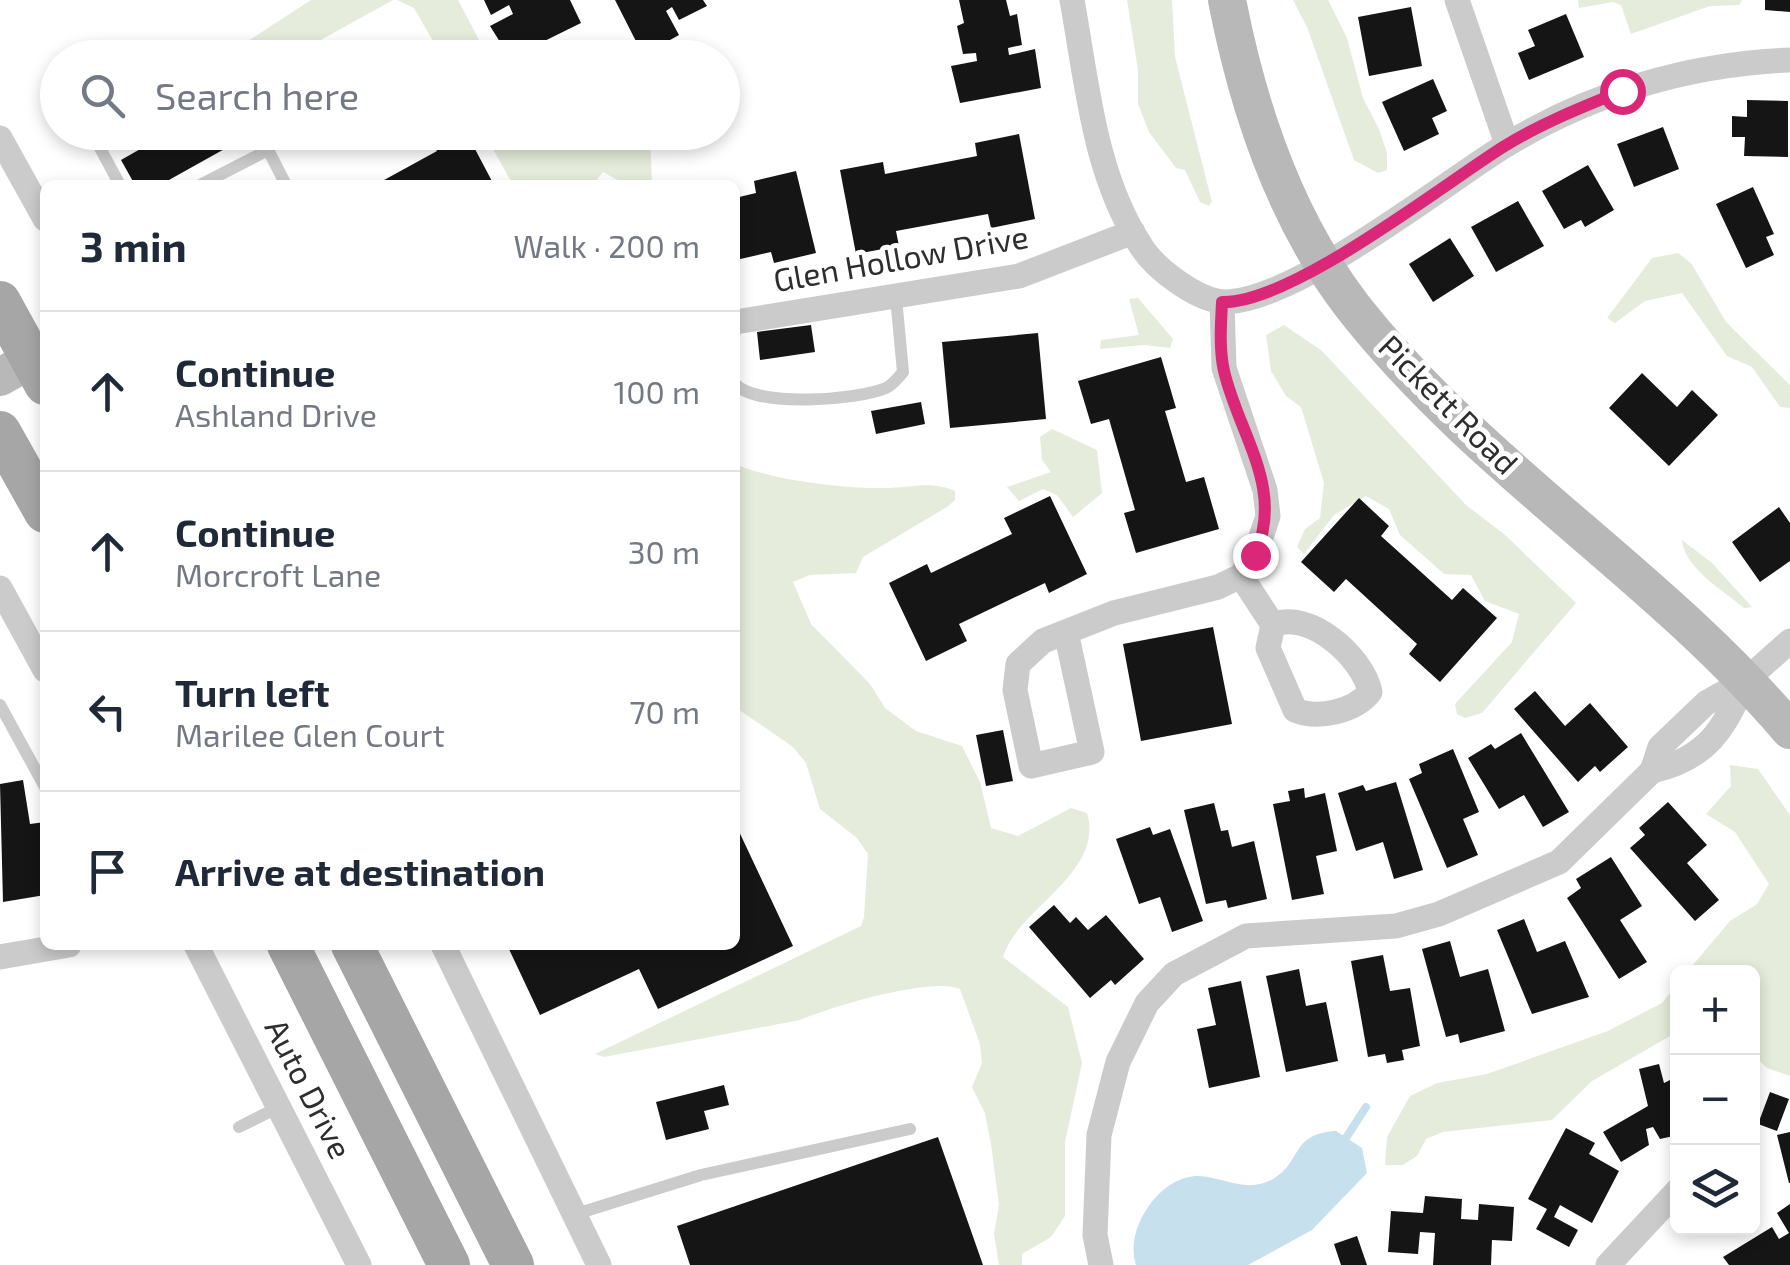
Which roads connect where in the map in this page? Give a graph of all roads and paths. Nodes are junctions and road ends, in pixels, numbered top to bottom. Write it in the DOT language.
graph roads {
  1 [pos="1072,0"];
  2 [pos="1228,0"];
  3 [pos="1457,0"];
  4 [pos="1790,60"];
  5 [pos="0,138"];
  6 [pos="1507,144"];
  7 [pos="101,150"];
  8 [pos="268,150"];
  9 [pos="117,180"];
  10 [pos="210,180"];
  11 [pos="283,180"];
  12 [pos="40,210"];
  13 [pos="1133,232"];
  14 [pos="1326,264"];
  15 [pos="896,298"];
  16 [pos="0,302"];
  17 [pos="1222,302"];
  18 [pos="740,321"];
  19 [pos="26,373"];
  20 [pos="740,387"];
  21 [pos="0,432"];
  22 [pos="40,503"];
  23 [pos="1241,576"];
  24 [pos="0,588"];
  25 [pos="1273,625"];
  26 [pos="1066,632"];
  27 [pos="1790,640"];
  28 [pos="40,661"];
  29 [pos="1745,681"];
  30 [pos="0,704"];
  31 [pos="1678,729"];
  32 [pos="1790,730"];
  33 [pos="1701,753"];
  34 [pos="1652,771"];
  35 [pos="40,778"];
  36 [pos="40,950"];
  37 [pos="199,950"];
  38 [pos="291,950"];
  39 [pos="355,950"];
  40 [pos="445,950"];
  41 [pos="0,957"];
  42 [pos="281,1106"];
  43 [pos="239,1127"];
  44 [pos="910,1129"];
  45 [pos="1670,1199"];
  46 [pos="576,1214"];
  47 [pos="359,1265"];
  48 [pos="449,1265"];
  49 [pos="513,1265"];
  50 [pos="599,1265"];
  51 [pos="1101,1265"];
  52 [pos="1608,1265"];
  1 -- 13 [label="street"];
  2 -- 14 [label="street, Pickett Road"];
  3 -- 6 [label="street"];
  4 -- 6 [label="street"];
  5 -- 12 [label="street"];
  6 -- 14 [label="street"];
  7 -- 9 [label="lane"];
  8 -- 10 [label="lane"];
  8 -- 11 [label="lane"];
  13 -- 15 [label="street, Glen Hollow Drive"];
  13 -- 17 [label="street"];
  14 -- 17 [label="street"];
  14 -- 29 [label="street, Pickett Road"];
  15 -- 18 [label="street, Glen Hollow Drive"];
  15 -- 20 [label="lane"];
  16 -- 19 [label="main road"];
  17 -- 23 [label="street"];
  21 -- 22 [label="main road"];
  23 -- 25 [label="street"];
  23 -- 26 [label="street"];
  24 -- 28 [label="street"];
  26 -- 26 [label="street"];
  27 -- 29 [label="street"];
  29 -- 31 [label="street"];
  29 -- 32 [label="street, Pickett Road"];
  29 -- 33 [label="street"];
  30 -- 35 [label="lane"];
  31 -- 33 [label="street"];
  31 -- 34 [label="street"];
  33 -- 34 [label="street"];
  34 -- 51 [label="street"];
  36 -- 41 [label="street"];
  37 -- 42 [label="street, Auto Drive"];
  38 -- 48 [label="main road"];
  39 -- 49 [label="main road"];
  40 -- 46 [label="street"];
  42 -- 43 [label="lane"];
  42 -- 47 [label="street, Auto Drive"];
  44 -- 46 [label="lane"];
  45 -- 52 [label="street"];
  46 -- 50 [label="street"];
}
